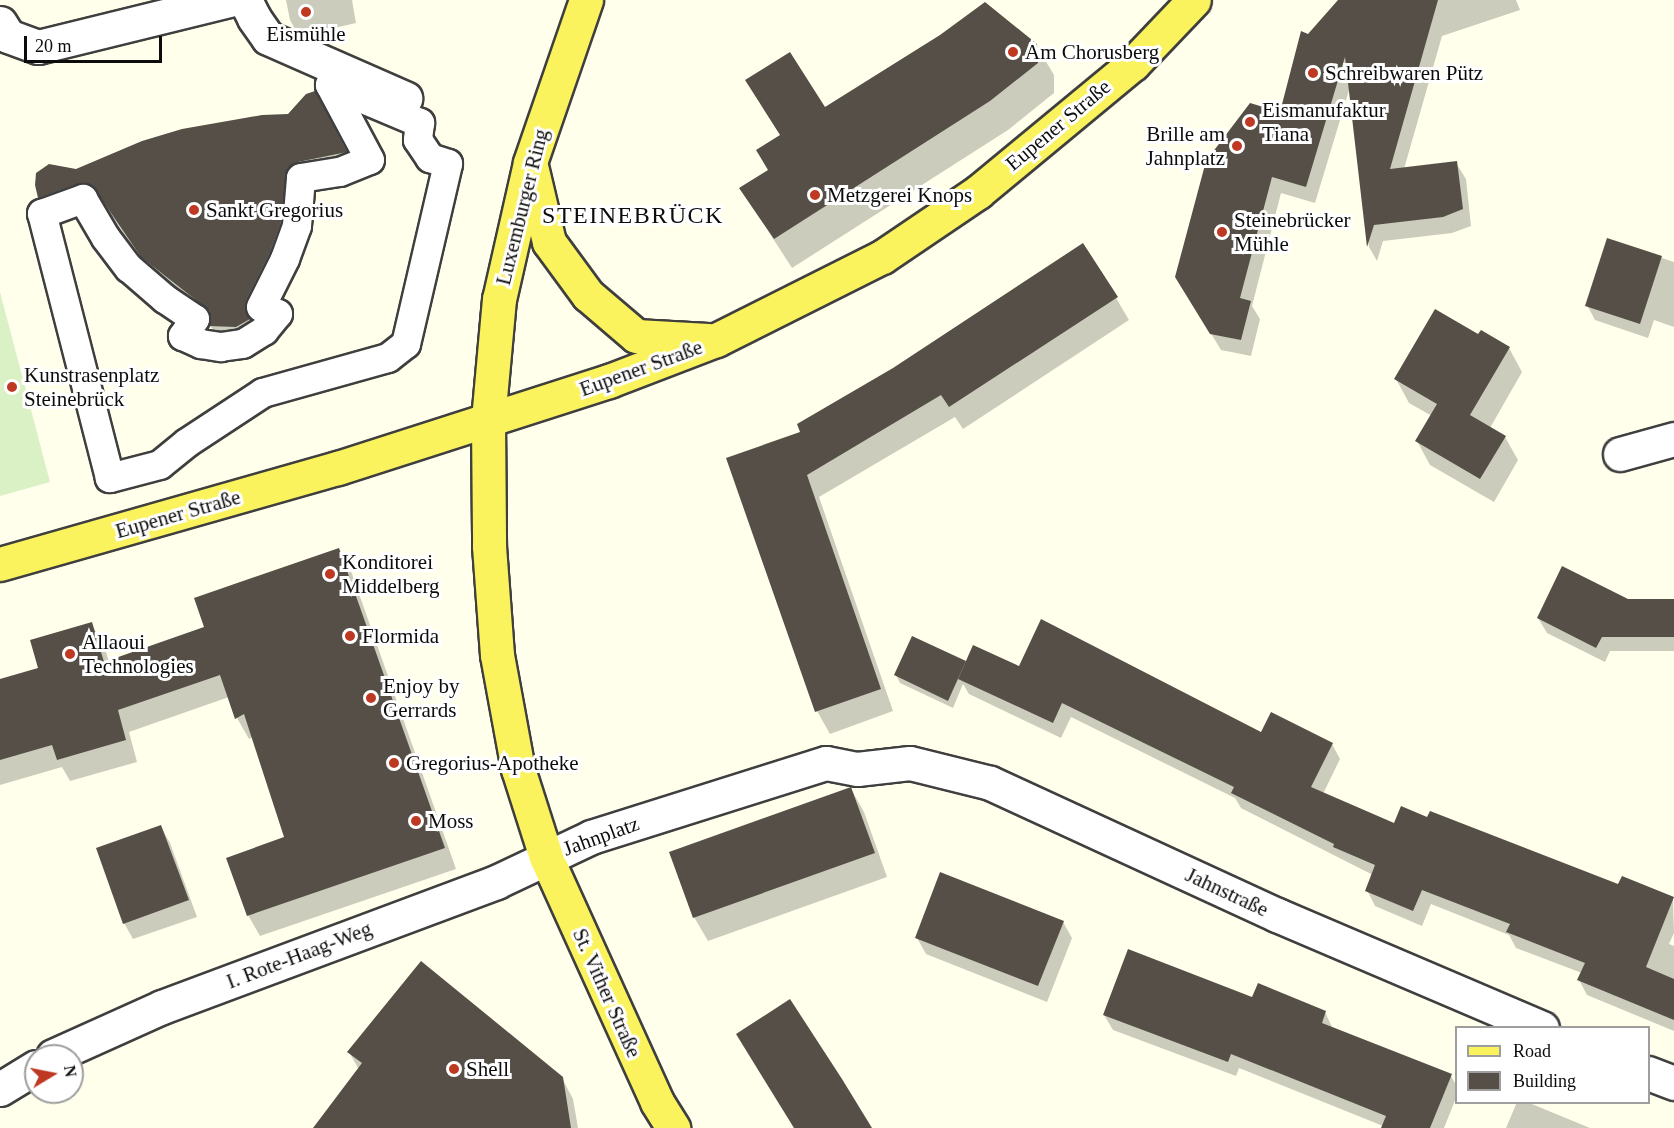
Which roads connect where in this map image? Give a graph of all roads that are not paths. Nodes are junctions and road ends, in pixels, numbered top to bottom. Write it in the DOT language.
graph roads {
  1 [pos="229,0"];
  2 [pos="245,0"];
  3 [pos="586,0"];
  4 [pos="1194,0"];
  5 [pos="0,23"];
  6 [pos="405,98"];
  7 [pos="530,163"];
  8 [pos="430,241"];
  9 [pos="716,340"];
  10 [pos="488,420"];
  11 [pos="1674,439"];
  12 [pos="1620,454"];
  13 [pos="0,564"];
  14 [pos="910,763"];
  15 [pos="546,856"];
  16 [pos="1537,1026"];
  17 [pos="80,1044"];
  18 [pos="24,1074"];
  19 [pos="1650,1074"];
  20 [pos="1674,1083"];
  21 [pos="0,1089"];
  22 [pos="673,1128"];
  1 -- 5 [label="street"];
  2 -- 6 [label="street"];
  3 -- 7 [label="main road, Luxemburger Ring"];
  4 -- 9 [label="main road, Eupener Straße"];
  7 -- 9 [label="main road"];
  7 -- 10 [label="main road, Luxemburger Ring"];
  8 -- 8 [label="street"];
  9 -- 10 [label="main road, Eupener Straße"];
  10 -- 13 [label="main road, Eupener Straße"];
  10 -- 15 [label="main road, Jahnplatz"];
  11 -- 12 [label="street"];
  14 -- 15 [label="street, Jahnplatz"];
  14 -- 16 [label="street, Jahnstraße"];
  15 -- 17 [label="street, I. Rote-Haag-Weg"];
  15 -- 22 [label="main road, St. Vither Straße"];
  18 -- 21 [label="street"];
  19 -- 20 [label="street"];
}
